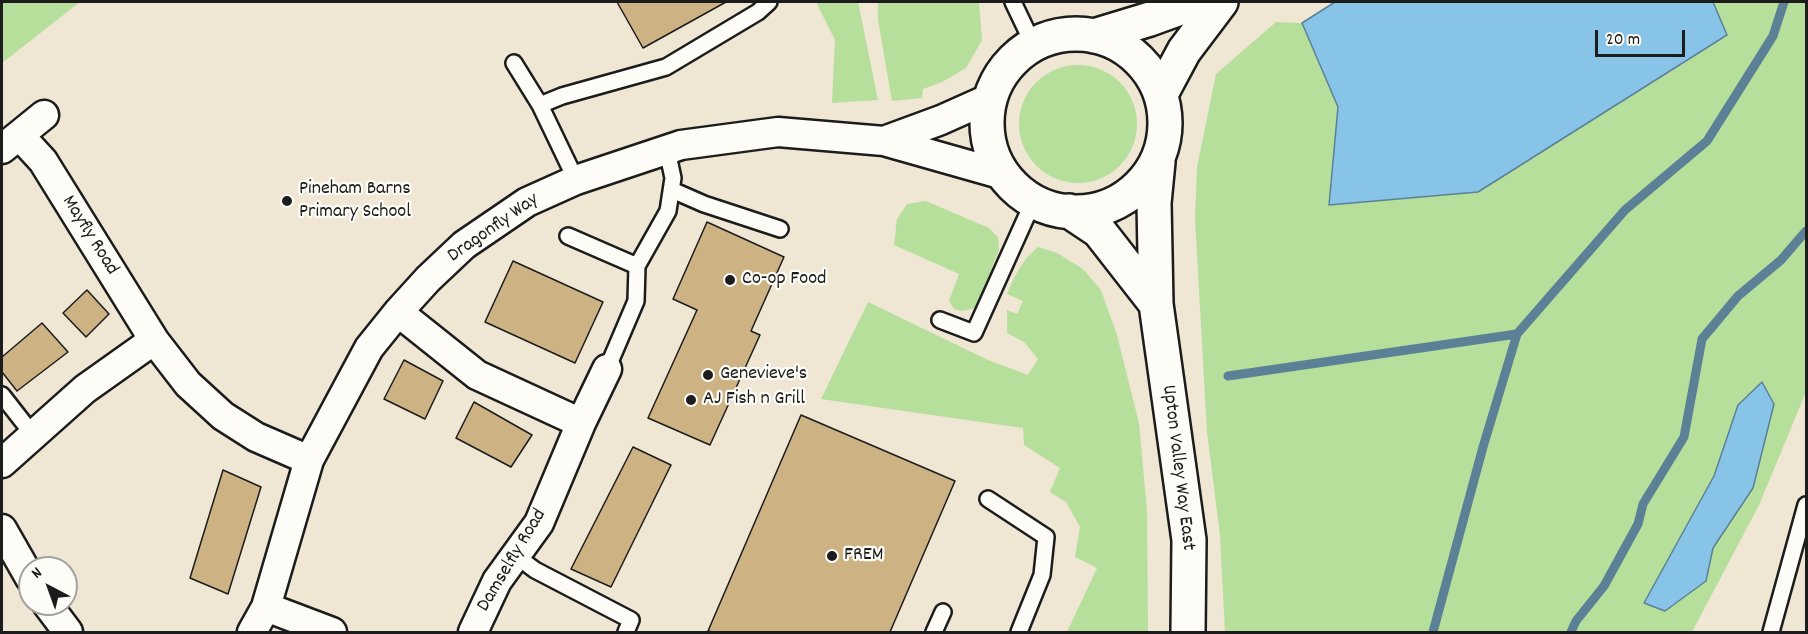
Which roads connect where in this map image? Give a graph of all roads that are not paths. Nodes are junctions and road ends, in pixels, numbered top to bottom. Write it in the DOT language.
graph roads {
  1 [pos="1013,2"];
  2 [pos="1197,2"];
  3 [pos="1221,2"];
  4 [pos="763,7"];
  5 [pos="1094,36"];
  6 [pos="1033,44"];
  7 [pos="514,63"];
  8 [pos="1161,94"];
  9 [pos="988,99"];
  10 [pos="540,105"];
  11 [pos="44,115"];
  12 [pos="884,141"];
  13 [pos="11,142"];
  14 [pos="667,150"];
  15 [pos="1158,162"];
  16 [pos="1004,175"];
  17 [pos="576,180"];
  18 [pos="672,189"];
  19 [pos="1033,202"];
  20 [pos="1070,212"];
  21 [pos="780,229"];
  22 [pos="568,236"];
  23 [pos="637,266"];
  24 [pos="1156,304"];
  25 [pos="398,312"];
  26 [pos="940,320"];
  27 [pos="154,340"];
  28 [pos="607,369"];
  29 [pos="2,395"];
  30 [pos="581,423"];
  31 [pos="34,436"];
  32 [pos="309,460"];
  33 [pos="2,464"];
  34 [pos="988,500"];
  35 [pos="1806,505"];
  36 [pos="2,529"];
  37 [pos="515,555"];
  38 [pos="18,557"];
  39 [pos="266,607"];
  40 [pos="943,612"];
  41 [pos="56,616"];
  42 [pos="68,633"];
  43 [pos="252,633"];
  44 [pos="332,633"];
  45 [pos="473,633"];
  46 [pos="626,633"];
  47 [pos="934,633"];
  48 [pos="1019,633"];
  49 [pos="1188,633"];
  50 [pos="1771,633"];
  1 -- 6 [label="lane"];
  2 -- 5 [label="street"];
  3 -- 8 [label="street"];
  4 -- 10 [label="lane"];
  5 -- 6 [label="street"];
  5 -- 8 [label="street"];
  6 -- 9 [label="street"];
  7 -- 10 [label="lane"];
  8 -- 15 [label="street"];
  9 -- 12 [label="street, Dragonfly Way"];
  9 -- 16 [label="street"];
  10 -- 17 [label="lane"];
  11 -- 13 [label="street, Mayfly Road"];
  12 -- 14 [label="street, Dragonfly Way"];
  12 -- 16 [label="street, Dragonfly Way"];
  13 -- 27 [label="street, Mayfly Road"];
  14 -- 17 [label="street, Dragonfly Way"];
  14 -- 18 [label="lane"];
  15 -- 20 [label="street"];
  15 -- 24 [label="street, Upton Valley Way East"];
  16 -- 19 [label="street"];
  17 -- 25 [label="street, Dragonfly Way"];
  18 -- 21 [label="lane"];
  18 -- 23 [label="lane"];
  19 -- 20 [label="street"];
  19 -- 26 [label="lane"];
  20 -- 24 [label="street"];
  22 -- 23 [label="lane"];
  23 -- 28 [label="lane"];
  24 -- 49 [label="street, Upton Valley Way East"];
  25 -- 30 [label="street"];
  25 -- 32 [label="street, Dragonfly Way"];
  27 -- 31 [label="street"];
  27 -- 32 [label="street, Mayfly Road"];
  28 -- 30 [label="street, Damselfly Road"];
  29 -- 31 [label="lane"];
  30 -- 37 [label="street, Damselfly Road"];
  31 -- 33 [label="street"];
  32 -- 39 [label="street, Dragonfly Way"];
  34 -- 48 [label="lane"];
  35 -- 50 [label="lane"];
  36 -- 38 [label="street"];
  37 -- 45 [label="street, Damselfly Road"];
  37 -- 46 [label="lane"];
  39 -- 43 [label="street, Dragonfly Way"];
  39 -- 44 [label="street"];
  40 -- 47 [label="lane"];
  41 -- 42 [label="street"];
}
